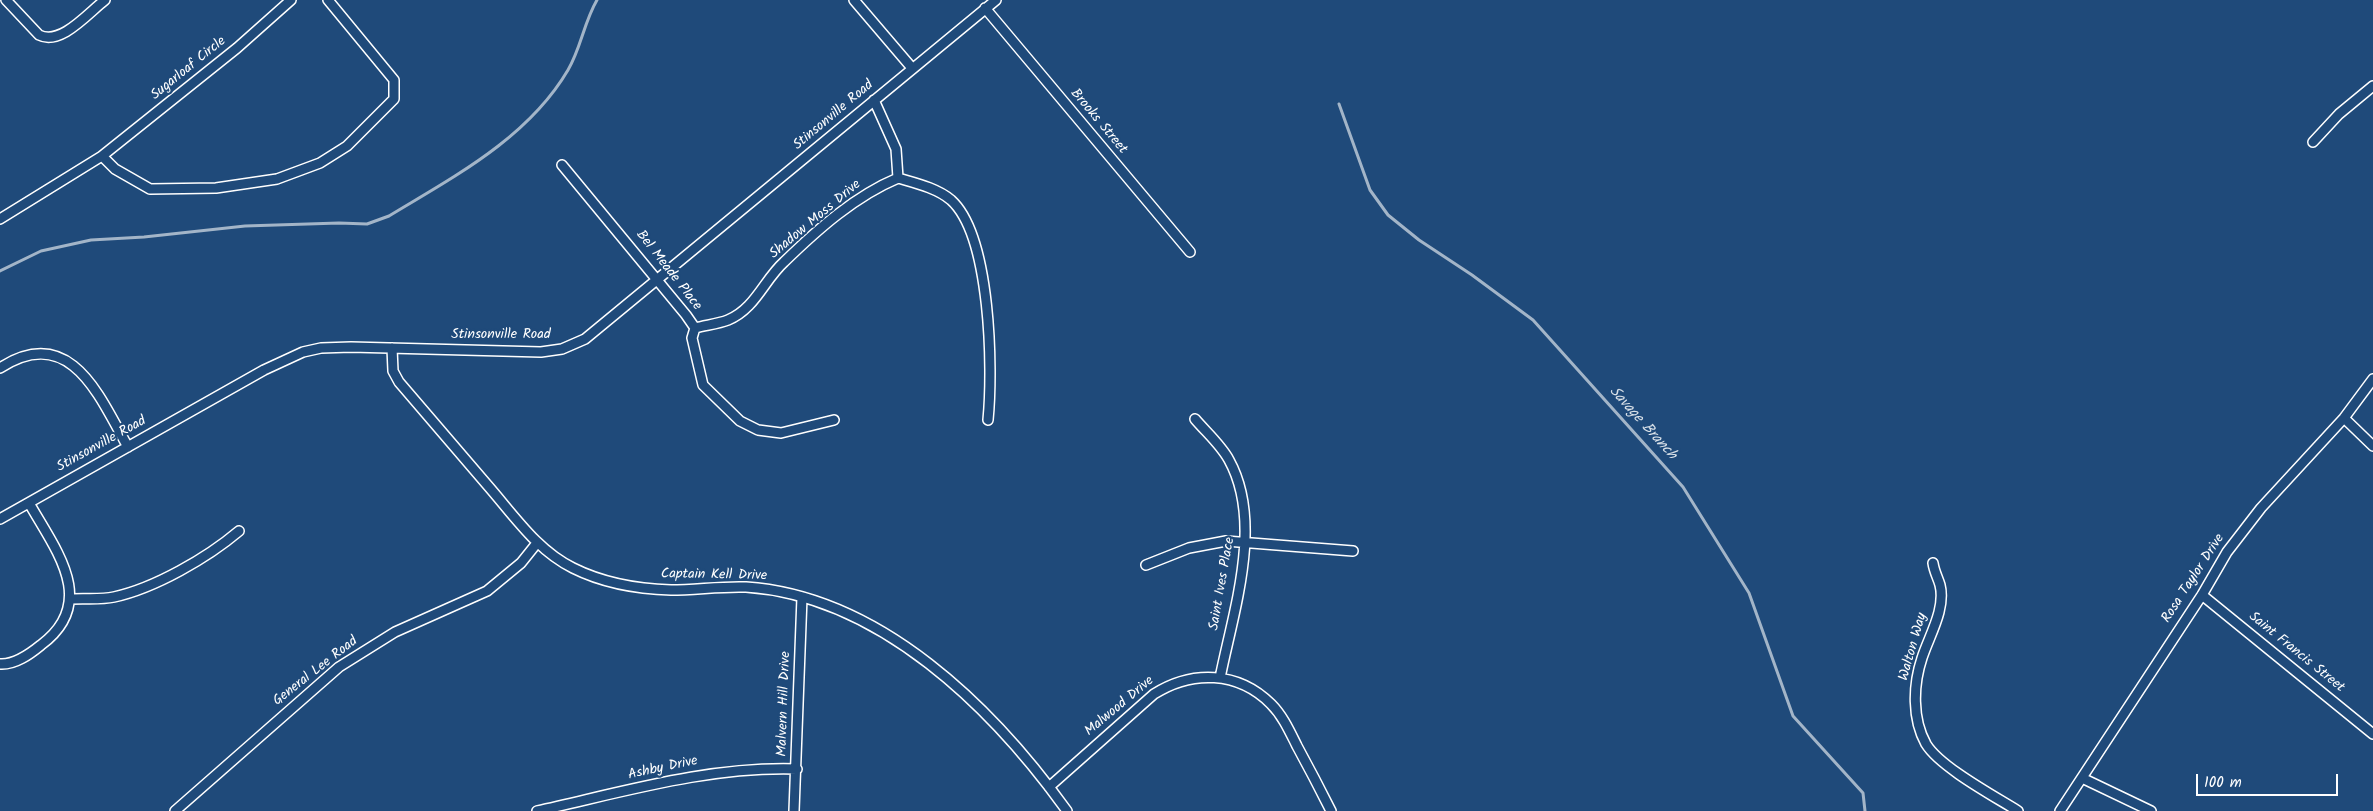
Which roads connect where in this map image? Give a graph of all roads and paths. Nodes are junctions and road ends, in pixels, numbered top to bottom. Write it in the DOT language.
graph roads {
  1 [pos="6,0"];
  2 [pos="104,0"];
  3 [pos="291,0"];
  4 [pos="328,0"];
  5 [pos="854,0"];
  6 [pos="996,0"];
  7 [pos="986,8"];
  8 [pos="912,68"];
  9 [pos="2373,86"];
  10 [pos="874,100"];
  11 [pos="2313,142"];
  12 [pos="102,156"];
  13 [pos="562,165"];
  14 [pos="898,178"];
  15 [pos="0,219"];
  16 [pos="1190,252"];
  17 [pos="658,278"];
  18 [pos="695,328"];
  19 [pos="392,348"];
  20 [pos="0,368"];
  21 [pos="2373,379"];
  22 [pos="2344,418"];
  23 [pos="1195,419"];
  24 [pos="834,420"];
  25 [pos="988,420"];
  26 [pos="128,446"];
  27 [pos="2373,446"];
  28 [pos="29,503"];
  29 [pos="0,519"];
  30 [pos="239,530"];
  31 [pos="1246,541"];
  32 [pos="537,543"];
  33 [pos="1353,551"];
  34 [pos="1933,564"];
  35 [pos="1146,565"];
  36 [pos="2202,595"];
  37 [pos="802,597"];
  38 [pos="71,599"];
  39 [pos="0,664"];
  40 [pos="1220,678"];
  41 [pos="2373,734"];
  42 [pos="797,769"];
  43 [pos="2082,778"];
  44 [pos="1049,787"];
  45 [pos="175,811"];
  46 [pos="537,811"];
  47 [pos="794,811"];
  48 [pos="1067,811"];
  49 [pos="1331,811"];
  50 [pos="2018,811"];
  51 [pos="2060,811"];
  52 [pos="2151,811"];
  1 -- 2 [label="street"];
  3 -- 12 [label="street, Sugarloaf Circle"];
  4 -- 12 [label="street"];
  5 -- 8 [label="street"];
  6 -- 7 [label="street, Stinsonville Road"];
  7 -- 8 [label="street, Stinsonville Road"];
  7 -- 16 [label="street, Brooks Street"];
  8 -- 10 [label="street, Stinsonville Road"];
  9 -- 11 [label="street"];
  10 -- 14 [label="street"];
  10 -- 17 [label="street, Stinsonville Road"];
  12 -- 15 [label="street, Sugarloaf Circle"];
  13 -- 17 [label="street, Bel Meade Place"];
  14 -- 18 [label="street, Shadow Moss Drive"];
  14 -- 25 [label="street"];
  17 -- 18 [label="street, Bel Meade Place"];
  17 -- 19 [label="street, Stinsonville Road"];
  18 -- 24 [label="street, Bel Meade Place"];
  19 -- 26 [label="street, Stinsonville Road"];
  19 -- 32 [label="street, Captain Kell Drive"];
  20 -- 26 [label="street"];
  21 -- 22 [label="street, Rosa Taylor Drive"];
  22 -- 27 [label="street"];
  22 -- 36 [label="street, Rosa Taylor Drive"];
  23 -- 31 [label="street, Saint Ives Place"];
  26 -- 28 [label="street, Stinsonville Road"];
  28 -- 29 [label="street, Stinsonville Road"];
  28 -- 38 [label="street"];
  30 -- 38 [label="street"];
  31 -- 33 [label="street"];
  31 -- 35 [label="street"];
  31 -- 40 [label="street, Saint Ives Place"];
  32 -- 37 [label="street, Captain Kell Drive"];
  32 -- 45 [label="street, General Lee Road"];
  34 -- 50 [label="street, Walton Way"];
  36 -- 41 [label="street, Saint Francis Street"];
  36 -- 43 [label="street, Rosa Taylor Drive"];
  37 -- 42 [label="street, Malvern Hill Drive"];
  37 -- 44 [label="street, Captain Kell Drive"];
  38 -- 39 [label="street"];
  40 -- 44 [label="street, Malwood Drive"];
  40 -- 49 [label="street, Malwood Drive"];
  42 -- 46 [label="street, Ashby Drive"];
  42 -- 47 [label="street, Malvern Hill Drive"];
  43 -- 51 [label="street, Rosa Taylor Drive"];
  43 -- 52 [label="street"];
  44 -- 48 [label="street, Captain Kell Drive"];
}
